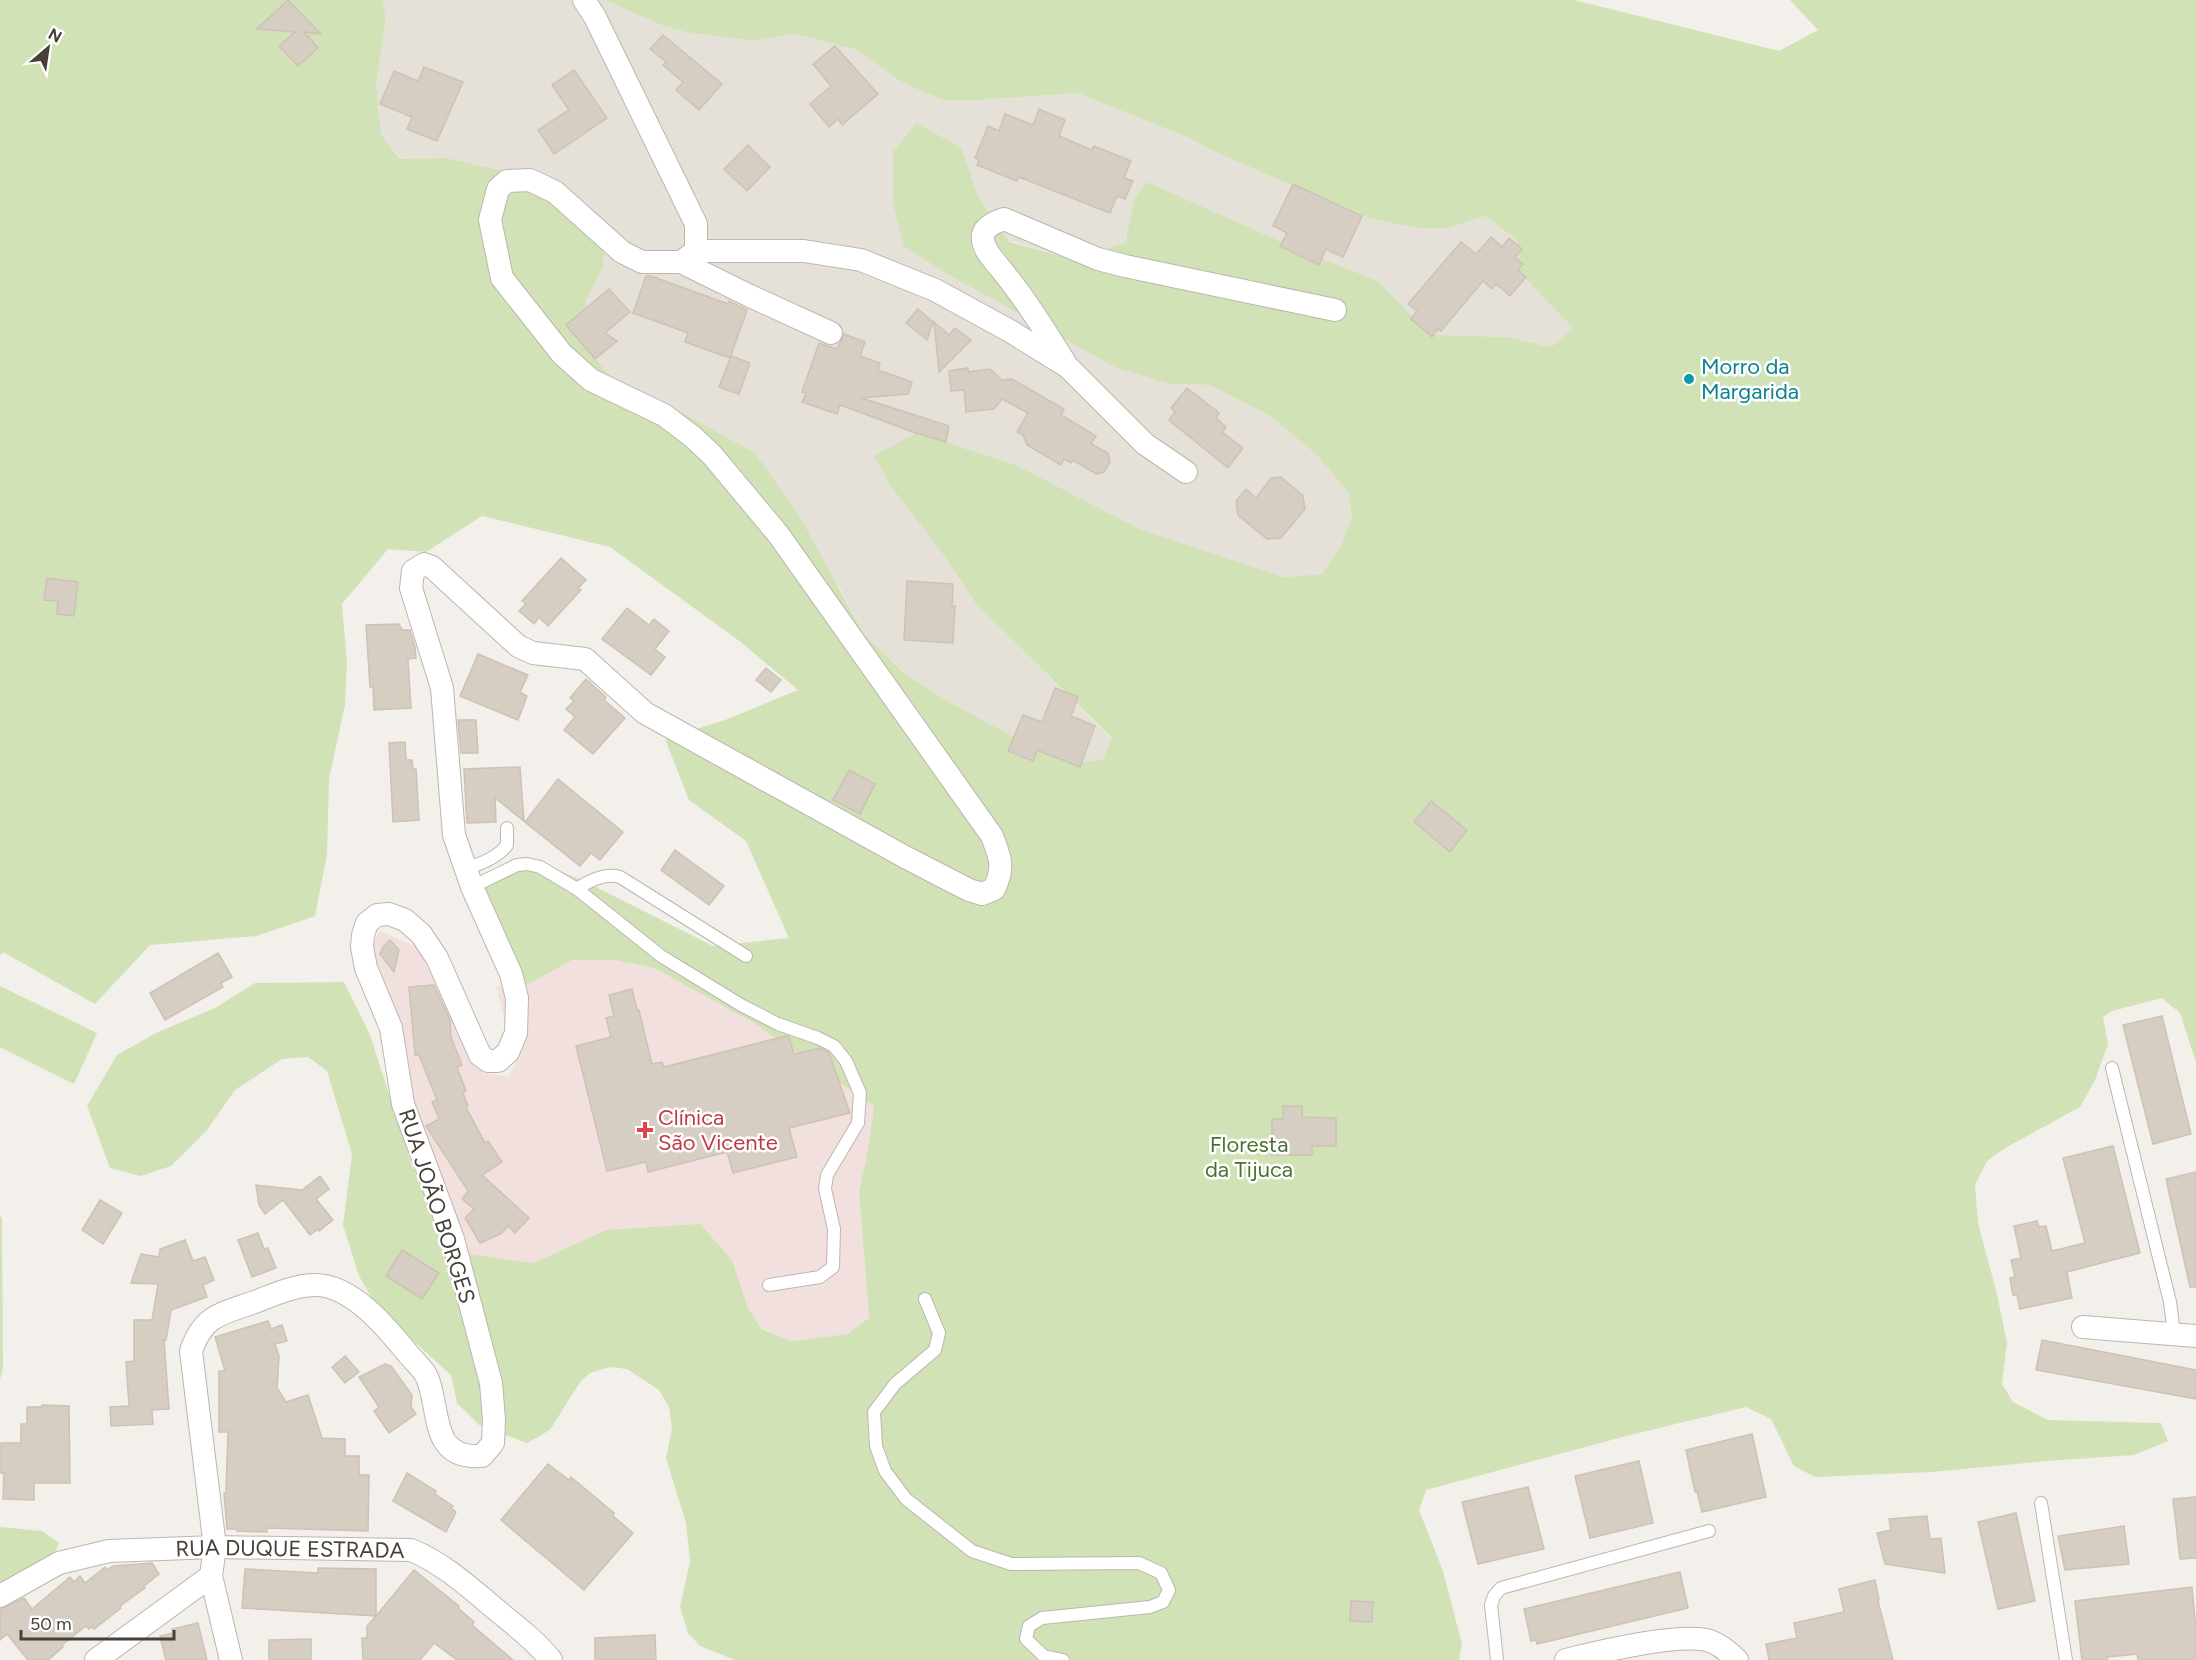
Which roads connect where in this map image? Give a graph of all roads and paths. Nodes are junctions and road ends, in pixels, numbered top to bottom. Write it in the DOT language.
graph roads {
  1 [pos="584,0"];
  2 [pos="688,256"];
  3 [pos="1335,310"];
  4 [pos="831,333"];
  5 [pos="1068,367"];
  6 [pos="1186,472"];
  7 [pos="507,828"];
  8 [pos="469,878"];
  9 [pos="577,889"];
  10 [pos="746,957"];
  11 [pos="2112,1068"];
  12 [pos="769,1285"];
  13 [pos="925,1299"];
  14 [pos="2083,1327"];
  15 [pos="2188,1333"];
  16 [pos="2041,1503"];
  17 [pos="1709,1531"];
  18 [pos="215,1547"];
  19 [pos="211,1576"];
  20 [pos="0,1596"];
  21 [pos="96,1660"];
  22 [pos="231,1660"];
  23 [pos="551,1660"];
  24 [pos="1063,1660"];
  25 [pos="1497,1660"];
  26 [pos="1566,1660"];
  27 [pos="1737,1660"];
  28 [pos="2066,1660"];
  1 -- 2 [label="street"];
  2 -- 4 [label="street"];
  2 -- 5 [label="street"];
  2 -- 8 [label="street, RUA JOÃO BORGES"];
  3 -- 5 [label="street"];
  5 -- 6 [label="street"];
  7 -- 8 [label="lane"];
  8 -- 9 [label="lane"];
  8 -- 18 [label="street, RUA JOÃO BORGES"];
  9 -- 10 [label="lane"];
  9 -- 12 [label="lane"];
  11 -- 15 [label="lane"];
  13 -- 24 [label="lane"];
  14 -- 15 [label="street"];
  16 -- 28 [label="lane"];
  17 -- 25 [label="lane"];
  18 -- 19 [label="street, RUA JOÃO BORGES"];
  18 -- 20 [label="street, RUA DUQUE ESTRADA"];
  18 -- 23 [label="street, RUA DUQUE ESTRADA"];
  19 -- 21 [label="street"];
  19 -- 22 [label="street, RUA JOÃO BORGES"];
  26 -- 27 [label="street"];
}
